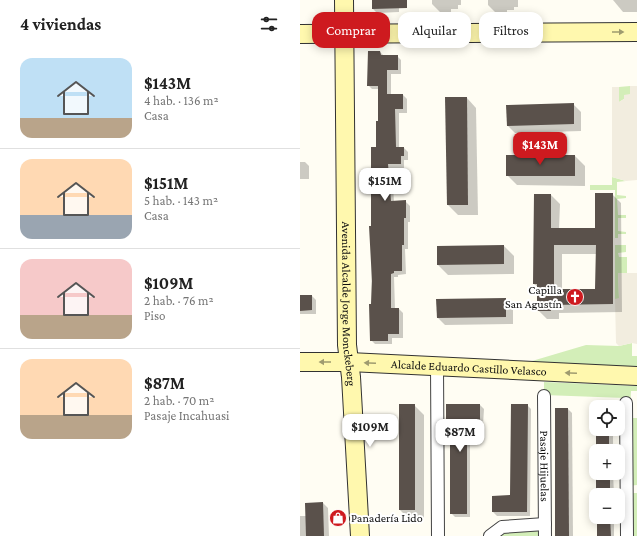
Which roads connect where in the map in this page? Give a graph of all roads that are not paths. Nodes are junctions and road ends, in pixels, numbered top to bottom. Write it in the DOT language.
graph roads {
  1 [pos="344,0"];
  2 [pos="344,12"];
  3 [pos="637,32"];
  4 [pos="300,34"];
  5 [pos="312,34"];
  6 [pos="390,34"];
  7 [pos="344,48"];
  8 [pos="300,362"];
  9 [pos="349,362"];
  10 [pos="437,366"];
  11 [pos="637,376"];
  12 [pos="544,396"];
  13 [pos="626,403"];
  14 [pos="632,415"];
  15 [pos="632,489"];
  16 [pos="545,530"];
  17 [pos="360,536"];
  18 [pos="438,536"];
  19 [pos="490,536"];
  20 [pos="627,536"];
  1 -- 2 [label="main road, Avenida Alcalde Jorge Monckeberg"];
  6 -- 3 [label="main road, one-way"];
  4 -- 5 [label="main road"];
  7 -- 9 [label="main road, Avenida Alcalde Jorge Monckeberg"];
  9 -- 8 [label="main road, Alcalde Eduardo Castillo Velasco, one-way"];
  10 -- 9 [label="main road, Alcalde Eduardo Castillo Velasco, one-way"];
  9 -- 17 [label="main road, Avenida Alcalde Jorge Monckeberg"];
  11 -- 10 [label="main road, Alcalde Eduardo Castillo Velasco, one-way"];
  10 -- 18 [label="street"];
  12 -- 16 [label="street, Pasaje Hijuelas"];
  13 -- 14 [label="street"];
  14 -- 15 [label="street"];
  15 -- 20 [label="street"];
  16 -- 19 [label="street"];
}
